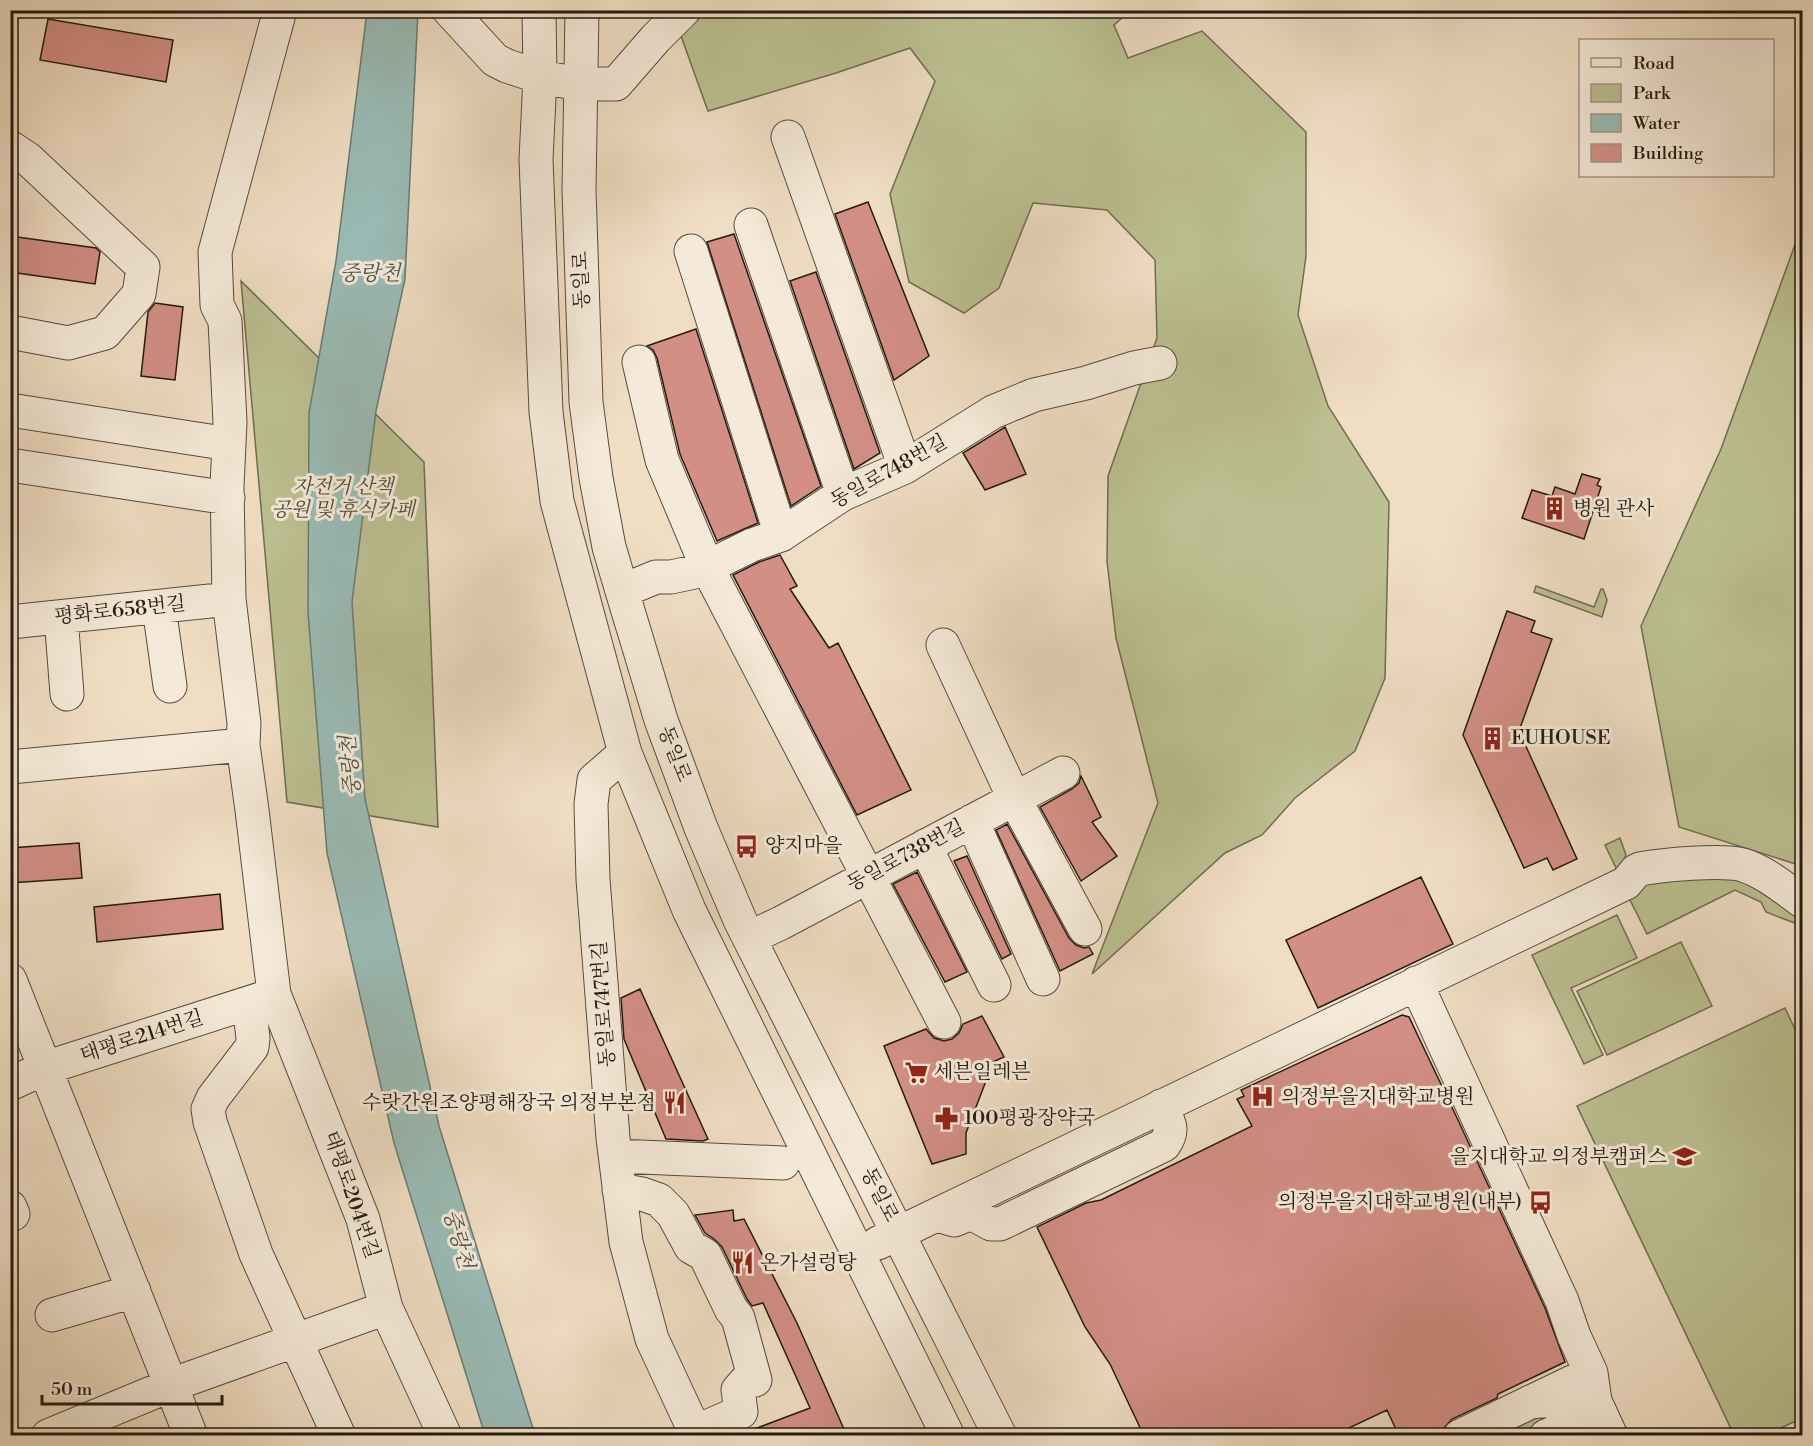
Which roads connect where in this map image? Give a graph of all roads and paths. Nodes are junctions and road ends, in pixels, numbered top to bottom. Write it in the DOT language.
graph roads {
  1 [pos="280,10"];
  2 [pos="449,10"];
  3 [pos="539,10"];
  4 [pos="582,10"];
  5 [pos="684,10"];
  6 [pos="540,77"];
  7 [pos="580,84"];
  8 [pos="788,137"];
  9 [pos="10,147"];
  10 [pos="751,225"];
  11 [pos="691,251"];
  12 [pos="10,332"];
  13 [pos="639,362"];
  14 [pos="1160,363"];
  15 [pos="10,410"];
  16 [pos="229,444"];
  17 [pos="10,465"];
  18 [pos="905,467"];
  19 [pos="843,495"];
  20 [pos="228,498"];
  21 [pos="781,535"];
  22 [pos="707,567"];
  23 [pos="622,591"];
  24 [pos="229,599"];
  25 [pos="159,607"];
  26 [pos="61,617"];
  27 [pos="10,622"];
  28 [pos="943,645"];
  29 [pos="171,686"];
  30 [pos="67,694"];
  31 [pos="243,745"];
  32 [pos="625,753"];
  33 [pos="10,767"];
  34 [pos="1063,773"];
  35 [pos="1014,798"];
  36 [pos="972,821"];
  37 [pos="926,846"];
  38 [pos="868,876"];
  39 [pos="1803,901"];
  40 [pos="1085,929"];
  41 [pos="749,938"];
  42 [pos="1043,979"];
  43 [pos="10,980"];
  44 [pos="1416,983"];
  45 [pos="994,985"];
  46 [pos="262,999"];
  47 [pos="944,1022"];
  48 [pos="45,1068"];
  49 [pos="10,1084"];
  50 [pos="617,1156"];
  51 [pos="783,1163"];
  52 [pos="619,1190"];
  53 [pos="898,1233"];
  54 [pos="857,1253"];
  55 [pos="134,1291"];
  56 [pos="386,1308"];
  57 [pos="52,1315"];
  58 [pos="295,1340"];
  59 [pos="1591,1373"];
  60 [pos="171,1386"];
  61 [pos="1530,1402"];
  62 [pos="696,1433"];
  63 [pos="48,1436"];
  64 [pos="191,1436"];
  65 [pos="339,1436"];
  66 [pos="445,1436"];
  67 [pos="948,1436"];
  68 [pos="1000,1436"];
  69 [pos="1460,1436"];
  70 [pos="1545,1436"];
  71 [pos="1572,1436"];
  72 [pos="1586,1436"];
  73 [pos="1611,1436"];
  74 [pos="1628,1436"];
  1 -- 16 [label="street"];
  2 -- 6 [label="street"];
  3 -- 6 [label="street, 동일로"];
  4 -- 7 [label="street, 동일로"];
  5 -- 7 [label="street"];
  6 -- 7 [label="street"];
  6 -- 32 [label="street, 동일로"];
  7 -- 23 [label="street, 동일로"];
  8 -- 18 [label="street"];
  9 -- 12 [label="street"];
  10 -- 19 [label="street"];
  11 -- 21 [label="street"];
  13 -- 22 [label="street"];
  14 -- 18 [label="street, 동일로748번길"];
  15 -- 16 [label="street"];
  16 -- 20 [label="street"];
  17 -- 20 [label="street"];
  18 -- 19 [label="street, 동일로748번길"];
  19 -- 21 [label="street, 동일로748번길"];
  20 -- 24 [label="street"];
  21 -- 22 [label="street, 동일로748번길"];
  22 -- 23 [label="street, 동일로748번길"];
  22 -- 38 [label="street"];
  23 -- 41 [label="street, 동일로"];
  24 -- 25 [label="street, 평화로658번길"];
  24 -- 31 [label="street"];
  25 -- 26 [label="street, 평화로658번길"];
  25 -- 29 [label="street"];
  26 -- 27 [label="street, 평화로658번길"];
  26 -- 30 [label="street"];
  28 -- 35 [label="street"];
  31 -- 33 [label="street"];
  31 -- 46 [label="street"];
  32 -- 50 [label="street, 동일로747번길"];
  32 -- 54 [label="street, 동일로"];
  34 -- 35 [label="street, 동일로738번길"];
  35 -- 36 [label="street, 동일로738번길"];
  35 -- 40 [label="street"];
  36 -- 37 [label="street, 동일로738번길"];
  36 -- 42 [label="street"];
  37 -- 38 [label="street, 동일로738번길"];
  37 -- 45 [label="street"];
  38 -- 41 [label="street, 동일로738번길"];
  38 -- 47 [label="street"];
  39 -- 44 [label="street"];
  41 -- 53 [label="street, 동일로"];
  43 -- 48 [label="street"];
  44 -- 53 [label="street"];
  44 -- 59 [label="street"];
  46 -- 48 [label="street, 태평로214번길"];
  46 -- 56 [label="street, 태평로204번길"];
  46 -- 58 [label="street"];
  48 -- 49 [label="street, 태평로214번길"];
  48 -- 55 [label="street"];
  50 -- 51 [label="street"];
  50 -- 52 [label="street, 동일로747번길"];
  52 -- 62 [label="street, 동일로747번길"];
  52 -- 62 [label="street"];
  53 -- 54 [label="street"];
  53 -- 68 [label="street, 동일로"];
  54 -- 67 [label="street, 동일로"];
  55 -- 57 [label="street"];
  55 -- 60 [label="street"];
  56 -- 58 [label="street"];
  56 -- 66 [label="street, 태평로204번길"];
  58 -- 60 [label="street"];
  58 -- 65 [label="street"];
  59 -- 61 [label="street"];
  59 -- 73 [label="street"];
  59 -- 74 [label="street"];
  60 -- 63 [label="street"];
  60 -- 64 [label="street"];
  61 -- 69 [label="street"];
  61 -- 72 [label="street"];
  70 -- 71 [label="street"];
}
